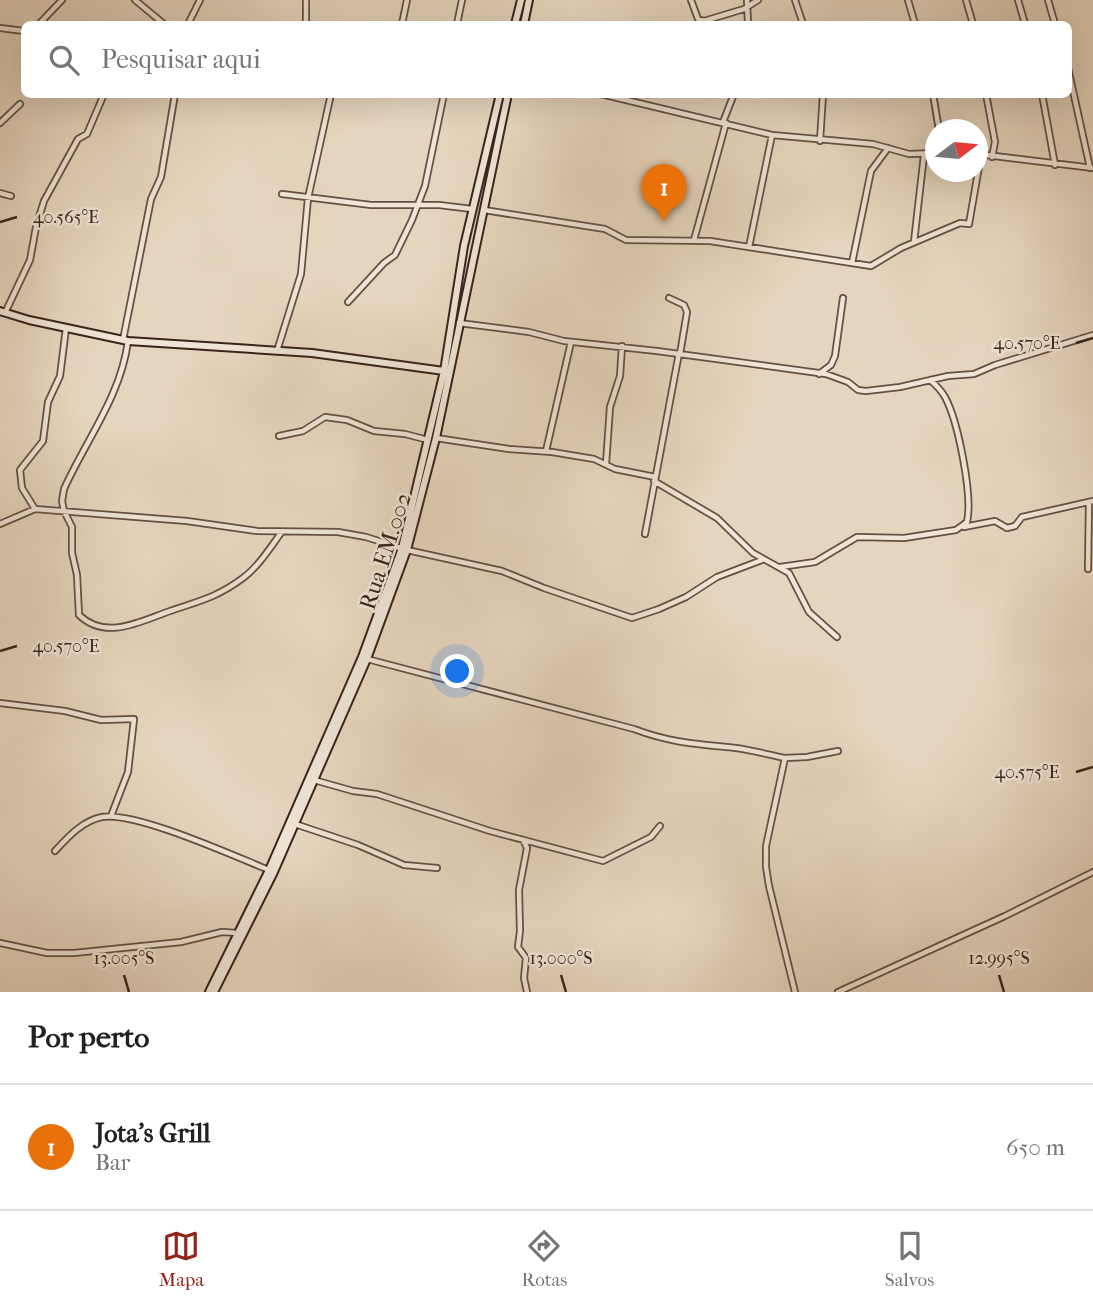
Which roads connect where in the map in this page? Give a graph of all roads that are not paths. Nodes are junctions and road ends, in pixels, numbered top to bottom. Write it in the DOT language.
graph roads {
  1 [pos="62,0"];
  2 [pos="135,0"];
  3 [pos="200,0"];
  4 [pos="306,0"];
  5 [pos="407,0"];
  6 [pos="462,0"];
  7 [pos="521,0"];
  8 [pos="529,0"];
  9 [pos="691,0"];
  10 [pos="758,0"];
  11 [pos="795,0"];
  12 [pos="908,0"];
  13 [pos="966,0"];
  14 [pos="1018,0"];
  15 [pos="1048,0"];
  16 [pos="748,2"];
  17 [pos="42,21"];
  18 [pos="160,21"];
  19 [pos="190,21"];
  20 [pos="306,21"];
  21 [pos="403,21"];
  22 [pos="458,21"];
  23 [pos="516,21"];
  24 [pos="525,21"];
  25 [pos="748,21"];
  26 [pos="802,21"];
  27 [pos="914,21"];
  28 [pos="972,21"];
  29 [pos="1024,21"];
  30 [pos="1054,21"];
  31 [pos="0,28"];
  32 [pos="21,31"];
  33 [pos="1072,82"];
  34 [pos="102,98"];
  35 [pos="174,98"];
  36 [pos="330,98"];
  37 [pos="443,98"];
  38 [pos="498,98"];
  39 [pos="508,98"];
  40 [pos="618,98"];
  41 [pos="733,98"];
  42 [pos="823,98"];
  43 [pos="934,98"];
  44 [pos="987,98"];
  45 [pos="1043,98"];
  46 [pos="20,104"];
  47 [pos="937,119"];
  48 [pos="0,123"];
  49 [pos="724,123"];
  50 [pos="772,135"];
  51 [pos="820,141"];
  52 [pos="888,148"];
  53 [pos="924,155"];
  54 [pos="988,156"];
  55 [pos="992,157"];
  56 [pos="1055,165"];
  57 [pos="1091,168"];
  58 [pos="975,182"];
  59 [pos="0,193"];
  60 [pos="282,194"];
  61 [pos="11,196"];
  62 [pos="308,198"];
  63 [pos="418,205"];
  64 [pos="473,209"];
  65 [pos="484,210"];
  66 [pos="694,240"];
  67 [pos="914,242"];
  68 [pos="749,247"];
  69 [pos="852,263"];
  70 [pos="669,298"];
  71 [pos="843,298"];
  72 [pos="348,302"];
  73 [pos="3,312"];
  74 [pos="452,322"];
  75 [pos="460,323"];
  76 [pos="66,328"];
  77 [pos="1093,334"];
  78 [pos="125,341"];
  79 [pos="571,342"];
  80 [pos="622,346"];
  81 [pos="277,351"];
  82 [pos="680,354"];
  83 [pos="444,371"];
  84 [pos="818,374"];
  85 [pos="929,380"];
  86 [pos="279,436"];
  87 [pos="432,439"];
  88 [pos="546,451"];
  89 [pos="606,464"];
  90 [pos="654,479"];
  91 [pos="1091,502"];
  92 [pos="35,509"];
  93 [pos="64,511"];
  94 [pos="0,524"];
  95 [pos="964,527"];
  96 [pos="281,533"];
  97 [pos="645,534"];
  98 [pos="405,549"];
  99 [pos="762,559"];
  100 [pos="780,567"];
  101 [pos="1088,569"];
  102 [pos="837,637"];
  103 [pos="367,659"];
  104 [pos="0,703"];
  105 [pos="838,751"];
  106 [pos="785,758"];
  107 [pos="314,780"];
  108 [pos="111,816"];
  109 [pos="295,824"];
  110 [pos="660,826"];
  111 [pos="523,839"];
  112 [pos="55,851"];
  113 [pos="437,868"];
  114 [pos="269,870"];
  115 [pos="1093,872"];
  116 [pos="238,933"];
  117 [pos="0,943"];
  118 [pos="212,992"];
  119 [pos="527,992"];
  120 [pos="795,992"];
  121 [pos="838,992"];
  1 -- 17 [label="street"];
  2 -- 18 [label="street"];
  3 -- 19 [label="street"];
  4 -- 20 [label="street"];
  5 -- 21 [label="street"];
  6 -- 22 [label="street"];
  7 -- 23 [label="street"];
  8 -- 24 [label="street"];
  9 -- 16 [label="street"];
  10 -- 16 [label="street"];
  11 -- 26 [label="street"];
  12 -- 27 [label="street"];
  13 -- 28 [label="street"];
  14 -- 29 [label="street"];
  15 -- 30 [label="street"];
  16 -- 25 [label="street"];
  31 -- 32 [label="street"];
  33 -- 57 [label="street"];
  34 -- 73 [label="street"];
  35 -- 78 [label="street"];
  36 -- 62 [label="street"];
  37 -- 63 [label="street"];
  38 -- 64 [label="street, Rua EM.002"];
  39 -- 65 [label="street, Rua EM.002"];
  40 -- 49 [label="street"];
  41 -- 49 [label="street"];
  42 -- 51 [label="street"];
  43 -- 47 [label="street"];
  44 -- 55 [label="street"];
  45 -- 56 [label="street"];
  46 -- 48 [label="street"];
  49 -- 50 [label="street"];
  49 -- 66 [label="street"];
  50 -- 51 [label="street"];
  50 -- 68 [label="street"];
  51 -- 52 [label="street"];
  52 -- 53 [label="street"];
  52 -- 69 [label="street"];
  53 -- 67 [label="street"];
  54 -- 55 [label="street"];
  55 -- 56 [label="street"];
  56 -- 57 [label="street"];
  58 -- 67 [label="street"];
  59 -- 61 [label="street"];
  60 -- 62 [label="street"];
  62 -- 63 [label="street"];
  62 -- 81 [label="street"];
  63 -- 64 [label="street"];
  63 -- 72 [label="street"];
  64 -- 74 [label="street, Rua EM.002"];
  65 -- 66 [label="street"];
  65 -- 75 [label="street, Rua EM.002"];
  66 -- 68 [label="street"];
  67 -- 69 [label="street"];
  68 -- 69 [label="street"];
  70 -- 82 [label="street"];
  71 -- 84 [label="street"];
  73 -- 76 [label="street"];
  74 -- 75 [label="street"];
  74 -- 83 [label="street, Rua EM.002"];
  75 -- 79 [label="street"];
  75 -- 87 [label="street, Rua EM.002"];
  76 -- 78 [label="street"];
  76 -- 92 [label="street"];
  77 -- 85 [label="street"];
  78 -- 81 [label="street"];
  78 -- 93 [label="street"];
  79 -- 80 [label="street"];
  79 -- 88 [label="street"];
  80 -- 82 [label="street"];
  80 -- 89 [label="street"];
  81 -- 83 [label="street"];
  82 -- 84 [label="street"];
  82 -- 90 [label="street"];
  83 -- 87 [label="street, Rua EM.002"];
  84 -- 85 [label="street"];
  85 -- 95 [label="street"];
  86 -- 87 [label="street"];
  87 -- 88 [label="street"];
  87 -- 98 [label="street, Rua EM.002"];
  88 -- 89 [label="street"];
  89 -- 90 [label="street"];
  90 -- 97 [label="street"];
  90 -- 99 [label="street"];
  91 -- 95 [label="street"];
  91 -- 101 [label="street"];
  92 -- 93 [label="street"];
  92 -- 94 [label="street"];
  93 -- 96 [label="street"];
  93 -- 96 [label="street"];
  95 -- 100 [label="street"];
  96 -- 98 [label="street"];
  98 -- 99 [label="street"];
  98 -- 103 [label="street, Rua EM.002"];
  98 -- 114 [label="street, Rua EM.002"];
  99 -- 100 [label="street"];
  100 -- 102 [label="street"];
  103 -- 106 [label="street"];
  103 -- 107 [label="street, Rua EM.002"];
  104 -- 108 [label="street"];
  105 -- 106 [label="street"];
  106 -- 120 [label="street"];
  107 -- 109 [label="street, Rua EM.002"];
  107 -- 111 [label="street"];
  108 -- 112 [label="street"];
  108 -- 114 [label="street"];
  109 -- 113 [label="street"];
  109 -- 118 [label="street, Rua EM.002"];
  110 -- 111 [label="street"];
  111 -- 119 [label="street"];
  114 -- 116 [label="street, Rua EM.002"];
  115 -- 121 [label="street"];
  116 -- 117 [label="street"];
  116 -- 118 [label="street, Rua EM.002"];
}
